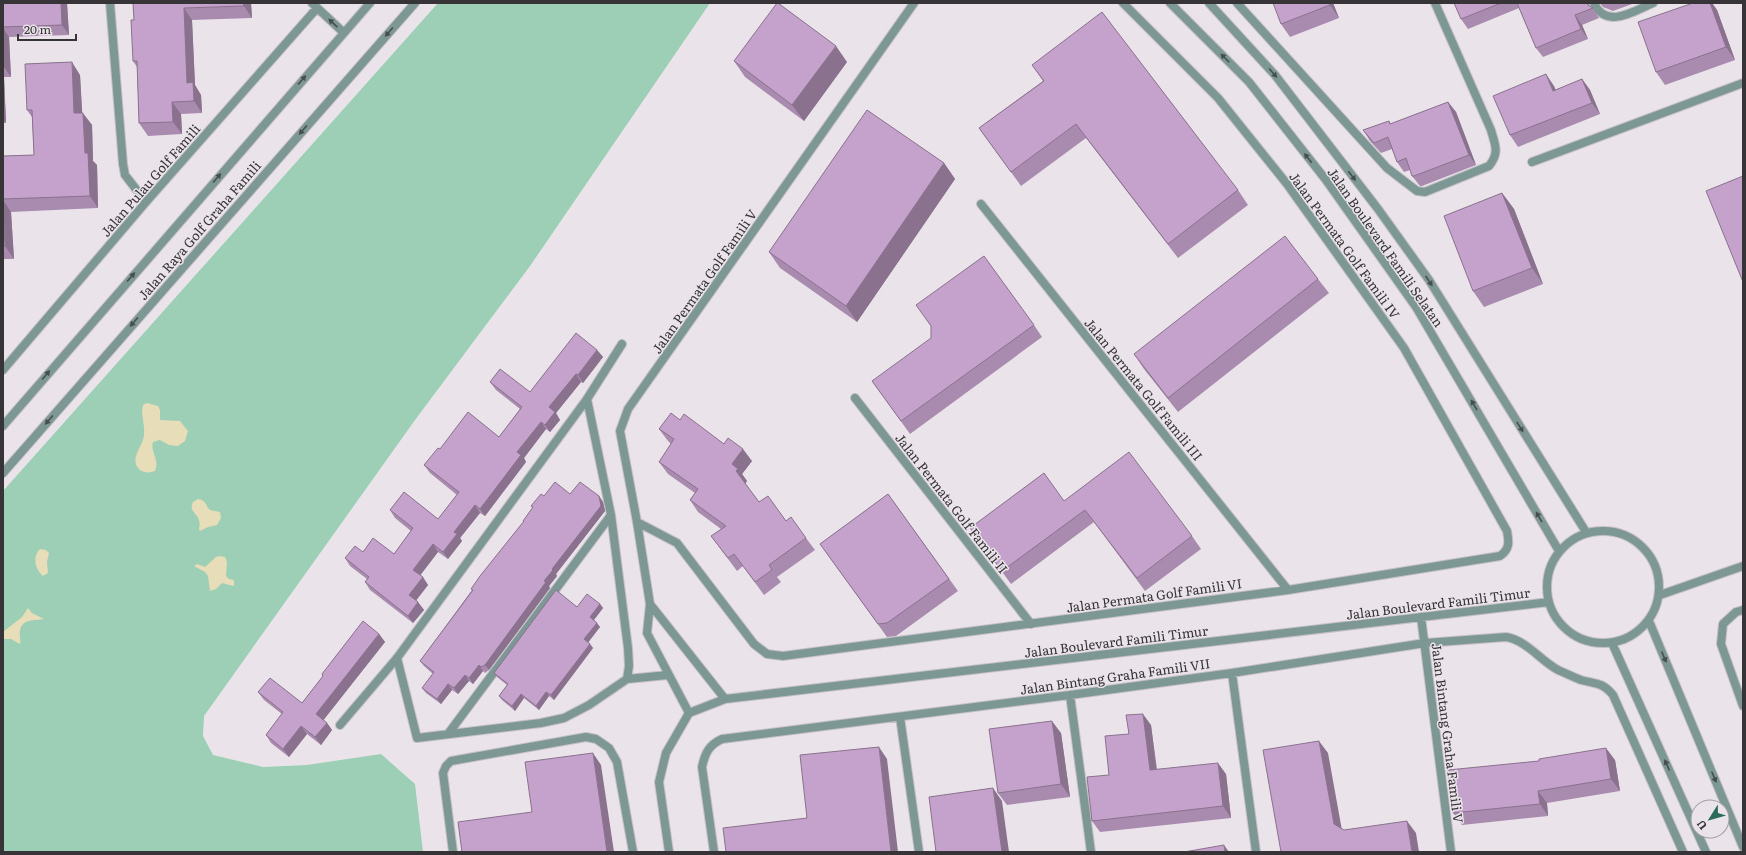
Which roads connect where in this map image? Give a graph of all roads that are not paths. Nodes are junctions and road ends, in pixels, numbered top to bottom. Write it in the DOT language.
graph roads {
  1 [pos="110,3"];
  2 [pos="370,3"];
  3 [pos="415,3"];
  4 [pos="914,3"];
  5 [pos="1123,3"];
  6 [pos="1170,3"];
  7 [pos="1209,3"];
  8 [pos="1238,3"];
  9 [pos="1435,3"];
  10 [pos="1594,3"];
  11 [pos="1653,3"];
  12 [pos="314,5"];
  13 [pos="343,32"];
  14 [pos="1743,83"];
  15 [pos="1532,162"];
  16 [pos="146,202"];
  17 [pos="980,204"];
  18 [pos="622,344"];
  19 [pos="3,370"];
  20 [pos="588,398"];
  21 [pos="855,398"];
  22 [pos="3,426"];
  23 [pos="3,473"];
  24 [pos="612,515"];
  25 [pos="637,522"];
  26 [pos="1507,531"];
  27 [pos="1586,532"];
  28 [pos="1559,551"];
  29 [pos="1743,566"];
  30 [pos="1288,590"];
  31 [pos="1660,595"];
  32 [pos="1549,602"];
  33 [pos="650,604"];
  34 [pos="1743,610"];
  35 [pos="1421,617"];
  36 [pos="1649,621"];
  37 [pos="1031,624"];
  38 [pos="1425,643"];
  39 [pos="1612,643"];
  40 [pos="397,658"];
  41 [pos="1232,672"];
  42 [pos="668,675"];
  43 [pos="627,679"];
  44 [pos="1070,695"];
  45 [pos="725,699"];
  46 [pos="1743,706"];
  47 [pos="689,713"];
  48 [pos="900,717"];
  49 [pos="340,724"];
  50 [pos="448,734"];
  51 [pos="1743,846"];
  52 [pos="453,852"];
  53 [pos="633,852"];
  54 [pos="669,852"];
  55 [pos="714,852"];
  56 [pos="919,852"];
  57 [pos="1091,852"];
  58 [pos="1256,852"];
  59 [pos="1451,852"];
  60 [pos="1683,852"];
  61 [pos="1706,852"];
  1 -- 16 [label="street"];
  2 -- 13 [label="street, Jalan Raya Golf Graha Famili"];
  3 -- 23 [label="street, Jalan Raya Golf Graha Famili, one-way"];
  4 -- 25 [label="street, Jalan Permata Golf Famili V"];
  5 -- 26 [label="street, Jalan Permata Golf Famili IV"];
  28 -- 6 [label="street, Jalan Boulevard Famili Selatan, one-way"];
  7 -- 27 [label="street, Jalan Boulevard Famili Selatan, one-way"];
  8 -- 9 [label="street"];
  10 -- 11 [label="street"];
  13 -- 12 [label="street, one-way"];
  12 -- 16 [label="street, Jalan Pulau Golf Famili"];
  22 -- 13 [label="street, Jalan Raya Golf Graha Famili, one-way"];
  14 -- 15 [label="street"];
  16 -- 19 [label="street, Jalan Pulau Golf Famili"];
  17 -- 30 [label="street, Jalan Permata Golf Famili III"];
  18 -- 20 [label="street"];
  20 -- 24 [label="street"];
  20 -- 40 [label="street"];
  21 -- 37 [label="street, Jalan Permata Golf Famili II"];
  24 -- 43 [label="street"];
  24 -- 50 [label="street"];
  25 -- 33 [label="street, Jalan Permata Golf Famili V"];
  25 -- 37 [label="street, Jalan Permata Golf Famili VI"];
  26 -- 30 [label="street, Jalan Permata Golf Famili VI"];
  27 -- 28 [label="street"];
  27 -- 31 [label="street"];
  28 -- 32 [label="street"];
  29 -- 31 [label="street"];
  30 -- 37 [label="street, Jalan Permata Golf Famili VI"];
  31 -- 36 [label="street"];
  32 -- 35 [label="street, Jalan Boulevard Famili Timur"];
  32 -- 39 [label="street"];
  33 -- 42 [label="street, Jalan Permata Golf Famili V"];
  33 -- 45 [label="street, Jalan Permata Golf Famili V"];
  34 -- 46 [label="street"];
  35 -- 38 [label="street, Jalan Bintang Graha Famili V"];
  35 -- 45 [label="street, Jalan Boulevard Famili Timur"];
  36 -- 39 [label="street"];
  36 -- 51 [label="street, one-way"];
  38 -- 41 [label="street, Jalan Bintang Graha Famili VII"];
  38 -- 59 [label="street, Jalan Bintang Graha Famili V"];
  38 -- 60 [label="street, Jalan Bintang Graha Famili VII"];
  61 -- 39 [label="street, one-way"];
  40 -- 49 [label="street"];
  40 -- 50 [label="street"];
  41 -- 44 [label="street, Jalan Bintang Graha Famili VII"];
  41 -- 58 [label="street"];
  42 -- 43 [label="street"];
  42 -- 47 [label="street, Jalan Permata Golf Famili V"];
  43 -- 50 [label="street"];
  44 -- 48 [label="street, Jalan Bintang Graha Famili VII"];
  44 -- 57 [label="street"];
  45 -- 47 [label="street, Jalan Boulevard Famili Timur"];
  47 -- 54 [label="street"];
  48 -- 55 [label="street, Jalan Bintang Graha Famili VII"];
  48 -- 56 [label="street"];
  52 -- 53 [label="street"];
}
